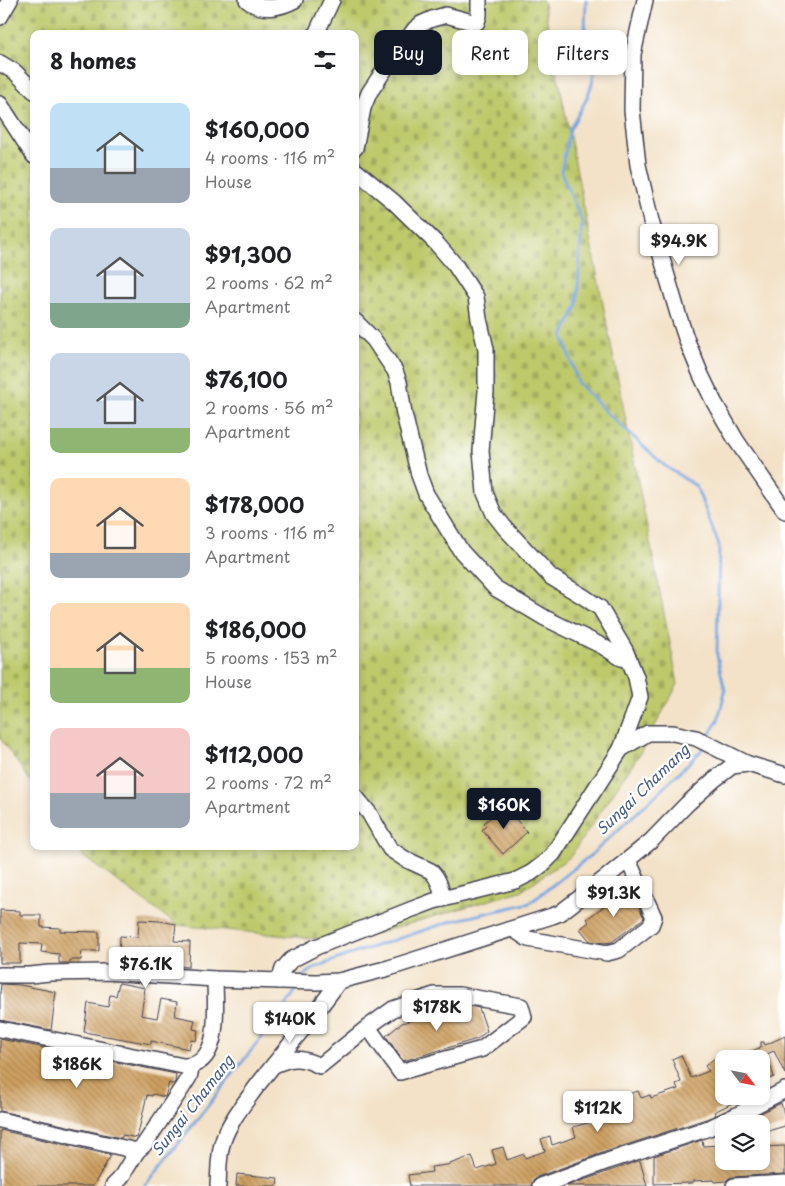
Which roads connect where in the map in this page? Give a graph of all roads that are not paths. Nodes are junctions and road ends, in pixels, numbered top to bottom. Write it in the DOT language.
graph roads {
  1 [pos="10,0"];
  2 [pos="247,0"];
  3 [pos="295,0"];
  4 [pos="332,0"];
  5 [pos="479,0"];
  6 [pos="645,0"];
  7 [pos="0,17"];
  8 [pos="318,30"];
  9 [pos="0,62"];
  10 [pos="30,87"];
  11 [pos="0,104"];
  12 [pos="359,128"];
  13 [pos="30,150"];
  14 [pos="359,173"];
  15 [pos="359,325"];
  16 [pos="785,512"];
  17 [pos="629,659"];
  18 [pos="621,748"];
  19 [pos="748,764"];
  20 [pos="785,776"];
  21 [pos="359,801"];
  22 [pos="628,860"];
  23 [pos="443,899"];
  24 [pos="513,929"];
  25 [pos="0,975"];
  26 [pos="215,979"];
  27 [pos="339,980"];
  28 [pos="279,981"];
  29 [pos="368,1027"];
  30 [pos="0,1029"];
  31 [pos="301,1031"];
  32 [pos="310,1061"];
  33 [pos="274,1065"];
  34 [pos="192,1066"];
  35 [pos="785,1090"];
  36 [pos="0,1120"];
  37 [pos="137,1151"];
  38 [pos="785,1184"];
  39 [pos="113,1186"];
  40 [pos="218,1186"];
  41 [pos="540,1186"];
  42 [pos="734,1186"];
  1 -- 7 [label="street"];
  2 -- 3 [label="street"];
  4 -- 8 [label="street"];
  5 -- 12 [label="street"];
  6 -- 16 [label="street"];
  9 -- 10 [label="street"];
  11 -- 13 [label="street"];
  14 -- 17 [label="street"];
  15 -- 17 [label="street"];
  17 -- 18 [label="street"];
  18 -- 19 [label="street"];
  18 -- 23 [label="street"];
  19 -- 20 [label="street"];
  19 -- 22 [label="street"];
  21 -- 23 [label="street"];
  22 -- 24 [label="street"];
  22 -- 24 [label="street"];
  23 -- 28 [label="street"];
  24 -- 27 [label="street"];
  25 -- 26 [label="street"];
  26 -- 28 [label="street"];
  26 -- 34 [label="street"];
  27 -- 28 [label="street"];
  27 -- 31 [label="street"];
  29 -- 29 [label="street"];
  29 -- 32 [label="street"];
  30 -- 34 [label="street"];
  31 -- 32 [label="street"];
  31 -- 33 [label="street"];
  32 -- 33 [label="street"];
  33 -- 40 [label="street"];
  34 -- 37 [label="street"];
  35 -- 41 [label="street"];
  36 -- 37 [label="street"];
  37 -- 39 [label="street"];
  38 -- 42 [label="street"];
}
